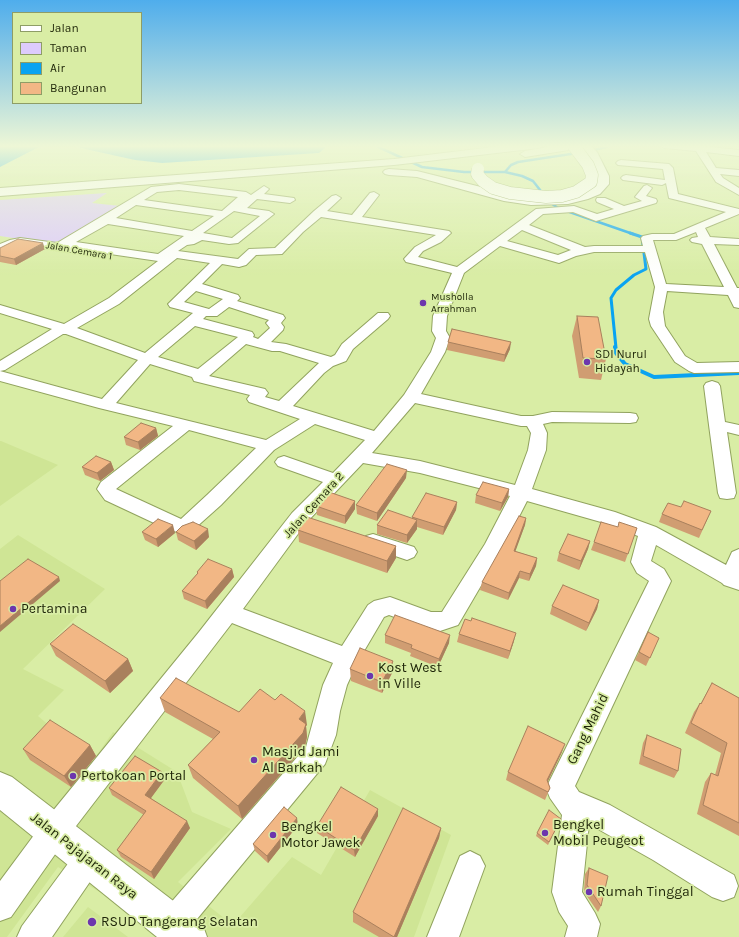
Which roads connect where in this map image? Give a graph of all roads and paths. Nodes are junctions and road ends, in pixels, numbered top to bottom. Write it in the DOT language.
graph roads {
  1 [pos="31,189"];
  2 [pos="158,189"];
  3 [pos="194,189"];
  4 [pos="473,189"];
  5 [pos="495,189"];
  6 [pos="581,189"];
  7 [pos="598,189"];
  8 [pos="643,189"];
  9 [pos="672,189"];
  10 [pos="264,190"];
  11 [pos="0,192"];
  12 [pos="374,195"];
  13 [pos="255,196"];
  14 [pos="336,198"];
  15 [pos="290,200"];
  16 [pos="601,200"];
  17 [pos="135,202"];
  18 [pos="625,210"];
  19 [pos="318,212"];
  20 [pos="224,214"];
  21 [pos="738,214"];
  22 [pos="355,218"];
  23 [pos="106,220"];
  24 [pos="520,225"];
  25 [pos="699,227"];
  26 [pos="195,234"];
  27 [pos="672,238"];
  28 [pos="706,241"];
  29 [pos="497,242"];
  30 [pos="739,242"];
  31 [pos="62,245"];
  32 [pos="0,249"];
  33 [pos="650,249"];
  34 [pos="584,251"];
  35 [pos="175,254"];
  36 [pos="220,260"];
  37 [pos="160,265"];
  38 [pos="460,271"];
  39 [pos="194,286"];
  40 [pos="661,287"];
  41 [pos="737,296"];
  42 [pos="228,302"];
  43 [pos="0,309"];
  44 [pos="382,316"];
  45 [pos="198,317"];
  46 [pos="62,330"];
  47 [pos="244,339"];
  48 [pos="261,344"];
  49 [pos="148,358"];
  50 [pos="331,362"];
  51 [pos="0,367"];
  52 [pos="739,368"];
  53 [pos="200,375"];
  54 [pos="0,376"];
  55 [pos="712,386"];
  56 [pos="411,397"];
  57 [pos="105,405"];
  58 [pos="283,407"];
  59 [pos="314,417"];
  60 [pos="630,418"];
  61 [pos="533,421"];
  62 [pos="186,424"];
  63 [pos="717,425"];
  64 [pos="739,430"];
  65 [pos="377,438"];
  66 [pos="268,446"];
  67 [pos="359,457"];
  68 [pos="284,462"];
  69 [pos="335,480"];
  70 [pos="522,492"];
  71 [pos="726,493"];
  72 [pos="299,518"];
  73 [pos="321,525"];
  74 [pos="649,532"];
  75 [pos="357,536"];
  76 [pos="407,552"];
  77 [pos="739,557"];
  78 [pos="735,581"];
  79 [pos="227,612"];
  80 [pos="347,658"];
  81 [pos="0,789"];
  82 [pos="570,802"];
  83 [pos="53,833"];
  84 [pos="88,860"];
  85 [pos="470,866"];
  86 [pos="722,886"];
  87 [pos="0,906"];
  88 [pos="180,931"];
  89 [pos="33,937"];
  90 [pos="443,937"];
  91 [pos="581,937"];
  1 -- 11 [label="main road"];
  2 -- 17 [label="street"];
  3 -- 20 [label="street"];
  4 -- 7 [label="main road"];
  5 -- 6 [label="main road, bridge"];
  8 -- 18 [label="street"];
  9 -- 21 [label="street"];
  10 -- 13 [label="street"];
  12 -- 22 [label="street"];
  13 -- 15 [label="street"];
  13 -- 35 [label="street"];
  14 -- 19 [label="street"];
  16 -- 18 [label="street"];
  17 -- 20 [label="street"];
  17 -- 23 [label="street"];
  18 -- 24 [label="street, Jalan Cemara 2"];
  19 -- 22 [label="street"];
  19 -- 36 [label="street"];
  20 -- 26 [label="street"];
  21 -- 25 [label="street"];
  22 -- 38 [label="street"];
  23 -- 26 [label="street"];
  23 -- 31 [label="street"];
  24 -- 29 [label="street, Jalan Cemara 2"];
  24 -- 34 [label="street"];
  25 -- 27 [label="street"];
  25 -- 28 [label="street"];
  26 -- 31 [label="street"];
  27 -- 28 [label="street"];
  27 -- 33 [label="street"];
  28 -- 30 [label="street"];
  28 -- 41 [label="street"];
  29 -- 34 [label="street"];
  29 -- 38 [label="street, Jalan Cemara 2"];
  31 -- 32 [label="street, Jalan Cemara 1"];
  31 -- 37 [label="street, Jalan Cemara 1"];
  33 -- 34 [label="street"];
  33 -- 40 [label="street"];
  35 -- 36 [label="street"];
  35 -- 37 [label="street"];
  36 -- 39 [label="street"];
  37 -- 46 [label="street"];
  38 -- 56 [label="street, Jalan Cemara 2"];
  39 -- 42 [label="street"];
  39 -- 45 [label="street"];
  40 -- 41 [label="street"];
  40 -- 52 [label="street"];
  42 -- 45 [label="street"];
  42 -- 48 [label="street"];
  43 -- 46 [label="street"];
  44 -- 50 [label="street"];
  45 -- 47 [label="street"];
  45 -- 49 [label="street"];
  46 -- 49 [label="street"];
  46 -- 51 [label="street"];
  47 -- 48 [label="street"];
  47 -- 53 [label="street"];
  48 -- 50 [label="street"];
  49 -- 53 [label="street"];
  49 -- 57 [label="street"];
  50 -- 58 [label="street"];
  53 -- 58 [label="street"];
  54 -- 57 [label="street"];
  55 -- 63 [label="street"];
  56 -- 61 [label="street"];
  56 -- 65 [label="street, Jalan Cemara 2"];
  57 -- 62 [label="street"];
  58 -- 59 [label="street"];
  59 -- 65 [label="street"];
  59 -- 66 [label="street"];
  60 -- 61 [label="street"];
  61 -- 70 [label="street"];
  62 -- 66 [label="street"];
  62 -- 66 [label="street"];
  63 -- 64 [label="street"];
  63 -- 71 [label="street"];
  65 -- 67 [label="street, Jalan Cemara 2"];
  67 -- 69 [label="street, Jalan Cemara 2"];
  67 -- 70 [label="street"];
  68 -- 69 [label="street"];
  69 -- 72 [label="street, Jalan Cemara 2"];
  70 -- 74 [label="street"];
  70 -- 80 [label="street"];
  72 -- 73 [label="street"];
  72 -- 79 [label="street, Jalan Cemara 2"];
  74 -- 78 [label="street"];
  74 -- 82 [label="street, Gang Mahid"];
  75 -- 76 [label="street"];
  77 -- 78 [label="street"];
  79 -- 80 [label="street"];
  79 -- 83 [label="street, Jalan Cemara 2"];
  80 -- 88 [label="street"];
  81 -- 83 [label="main road, Jalan Pajajaran Raya"];
  82 -- 86 [label="street"];
  82 -- 91 [label="street, Gang Mahid"];
  83 -- 84 [label="main road, Jalan Pajajaran Raya"];
  83 -- 87 [label="street, Jalan Cemara 2"];
  84 -- 88 [label="main road, Jalan Pajajaran Raya"];
  84 -- 89 [label="street"];
  85 -- 90 [label="street"];
}
